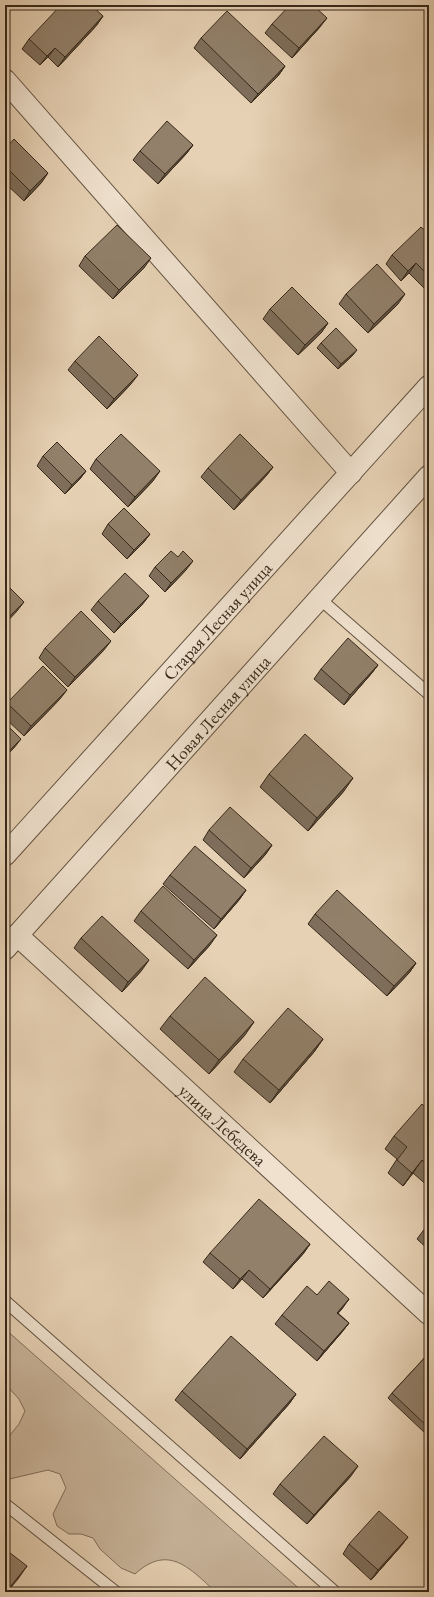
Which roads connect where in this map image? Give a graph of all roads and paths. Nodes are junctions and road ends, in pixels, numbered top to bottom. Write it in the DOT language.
graph roads {
  1 [pos="5,80"];
  2 [pos="429,386"];
  3 [pos="351,473"];
  4 [pos="429,476"];
  5 [pos="320,599"];
  6 [pos="429,694"];
  7 [pos="5,855"];
  8 [pos="11,942"];
  9 [pos="5,1301"];
  10 [pos="429,1314"];
  11 [pos="5,1504"];
  12 [pos="116,1592"];
  13 [pos="335,1592"];
  1 -- 3 [label="street"];
  2 -- 3 [label="street, Старая Лесная улица"];
  3 -- 7 [label="street, Старая Лесная улица"];
  4 -- 5 [label="street, Новая Лесная улица"];
  5 -- 6 [label="lane"];
  5 -- 8 [label="street, Новая Лесная улица"];
  8 -- 10 [label="street, улица Лебедева"];
  9 -- 13 [label="lane"];
  11 -- 12 [label="lane"];
}
